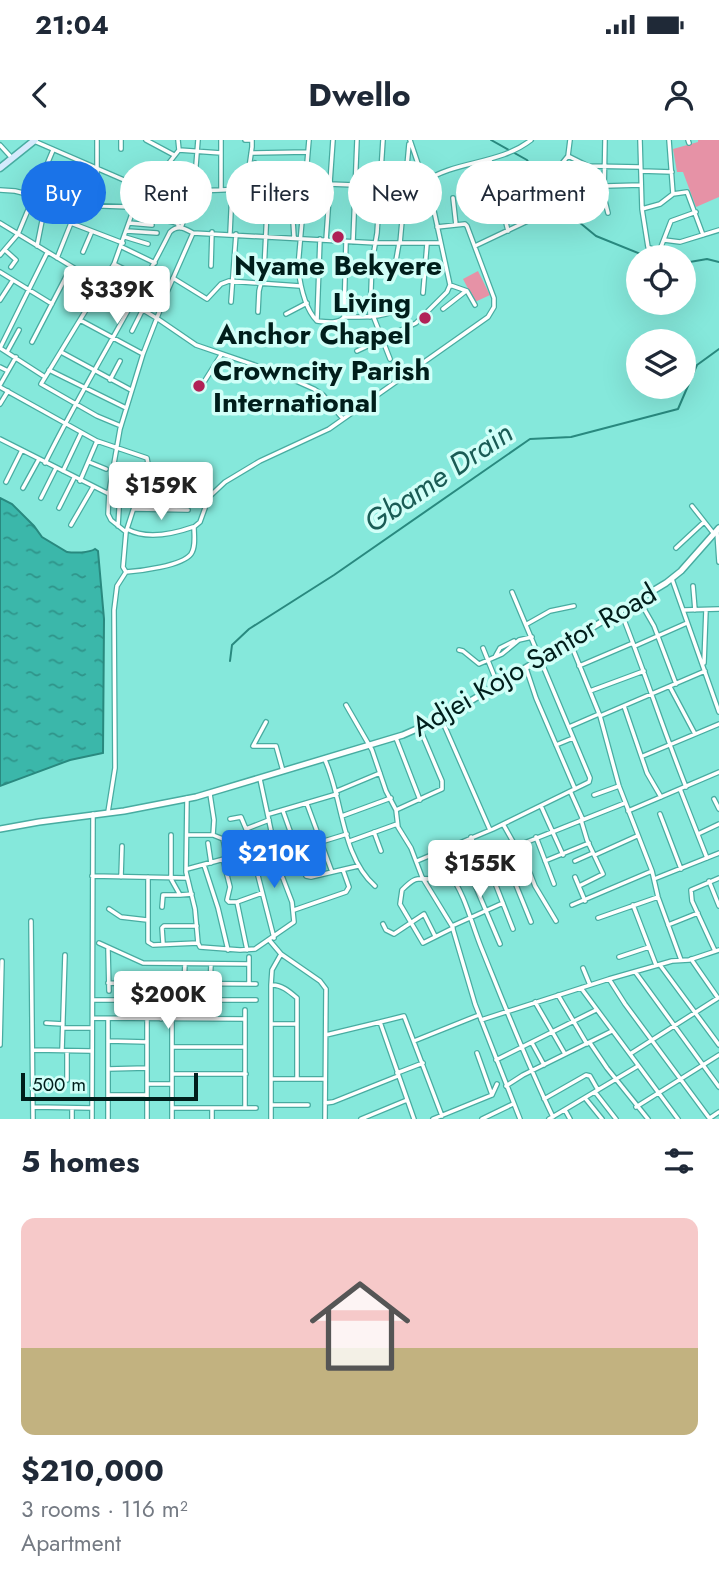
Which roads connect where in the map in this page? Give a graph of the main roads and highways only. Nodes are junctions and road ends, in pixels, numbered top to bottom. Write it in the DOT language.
graph roads {
  1 [pos="35,140"];
  2 [pos="0,168"];
  1 -- 2 [label="main road"];
}
